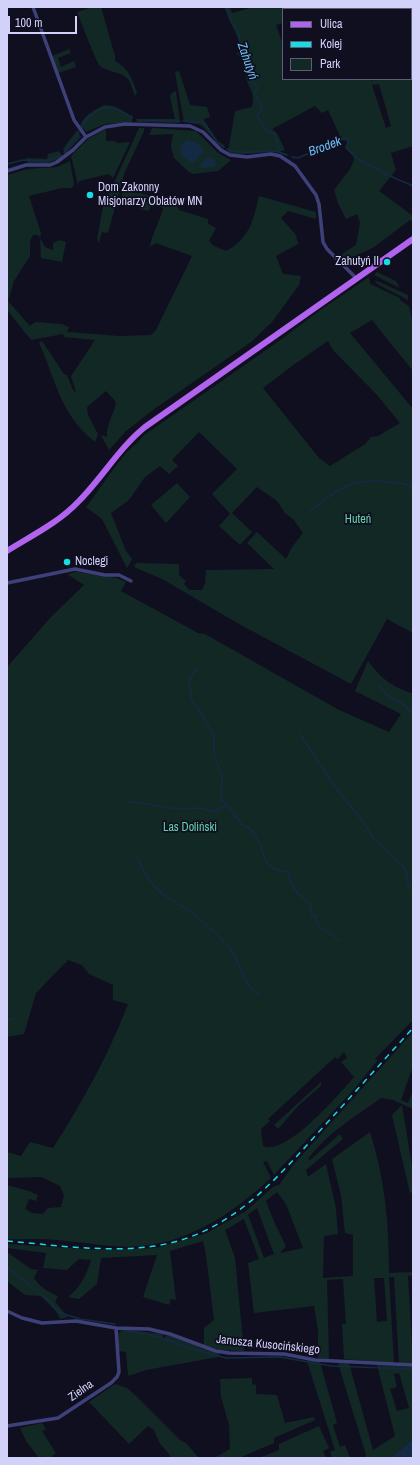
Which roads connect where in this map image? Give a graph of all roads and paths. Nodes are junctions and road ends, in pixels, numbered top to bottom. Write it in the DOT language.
graph roads {
  1 [pos="33,7"];
  2 [pos="86,137"];
  3 [pos="7,171"];
  4 [pos="413,239"];
  5 [pos="356,278"];
  6 [pos="7,551"];
  7 [pos="131,581"];
  8 [pos="7,583"];
  9 [pos="7,1311"];
  10 [pos="116,1328"];
  11 [pos="413,1365"];
  12 [pos="7,1426"];
  1 -- 2 [label="street"];
  2 -- 3 [label="street"];
  2 -- 5 [label="street"];
  4 -- 5 [label="main road"];
  5 -- 6 [label="main road"];
  7 -- 8 [label="street"];
  9 -- 10 [label="street, Janusza Kusocińskiego"];
  10 -- 11 [label="street, Janusza Kusocińskiego"];
  10 -- 12 [label="street, Zielna"];
}
